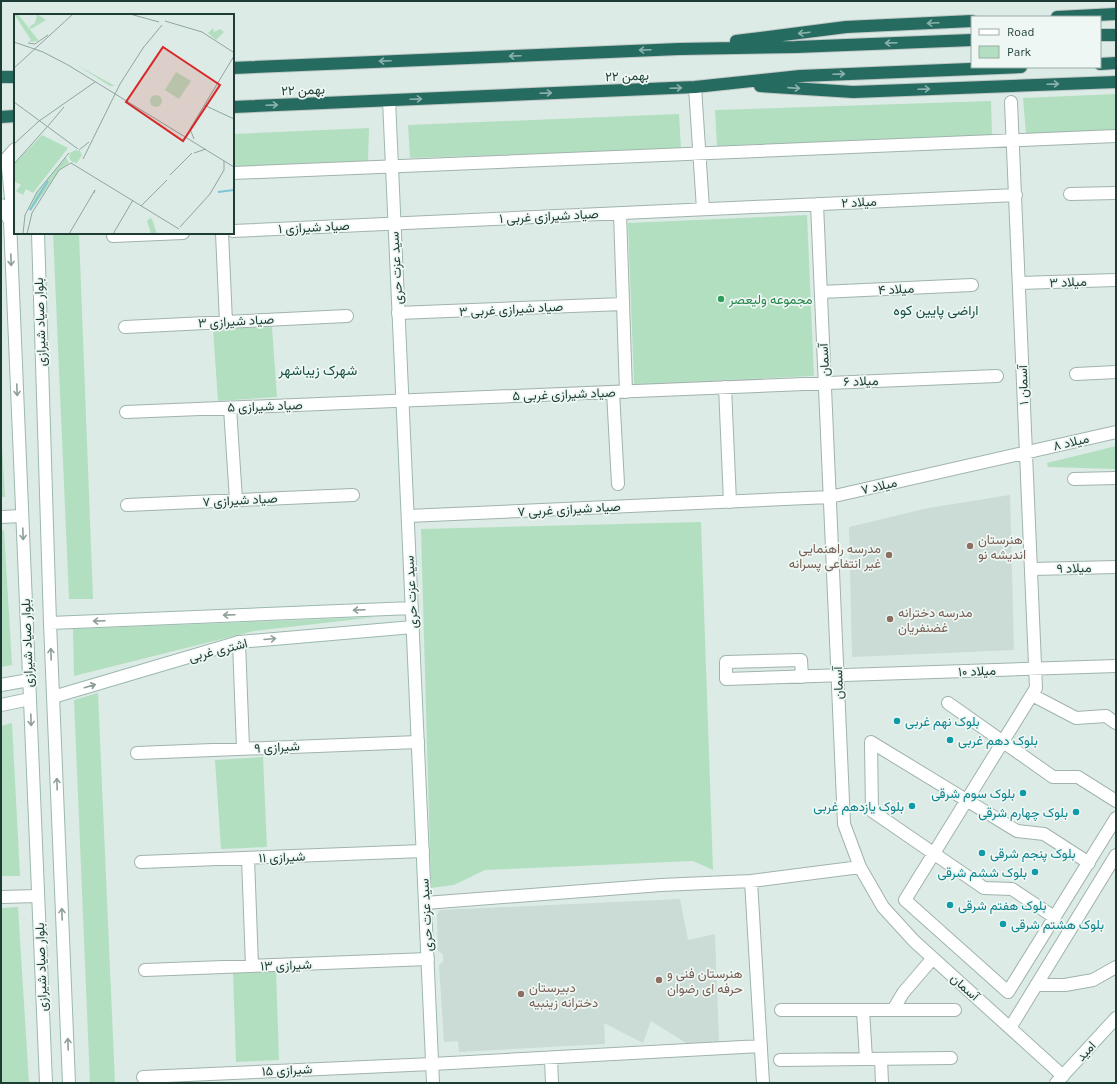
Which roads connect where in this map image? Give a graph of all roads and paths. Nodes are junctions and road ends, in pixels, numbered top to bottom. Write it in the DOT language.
graph roads {
  1 [pos="1116,14"];
  2 [pos="1077,16"];
  3 [pos="971,21"];
  4 [pos="1116,34"];
  5 [pos="1101,35"];
  6 [pos="971,40"];
  7 [pos="679,49"];
  8 [pos="1116,63"];
  9 [pos="1101,64"];
  10 [pos="234,68"];
  11 [pos="996,68"];
  12 [pos="1,77"];
  13 [pos="14,77"];
  14 [pos="1116,82"];
  15 [pos="727,84"];
  16 [pos="695,87"];
  17 [pos="389,100"];
  18 [pos="1011,102"];
  19 [pos="234,107"];
  20 [pos="14,116"];
  21 [pos="1,117"];
  22 [pos="1116,136"];
  23 [pos="1013,140"];
  24 [pos="14,150"];
  25 [pos="699,154"];
  26 [pos="392,167"];
  27 [pos="234,173"];
  28 [pos="1116,193"];
  29 [pos="1070,194"];
  30 [pos="1016,195"];
  31 [pos="817,204"];
  32 [pos="1,205"];
  33 [pos="703,209"];
  34 [pos="620,213"];
  35 [pos="10,222"];
  36 [pos="394,223"];
  37 [pos="234,231"];
  38 [pos="38,234"];
  39 [pos="160,234"];
  40 [pos="222,234"];
  41 [pos="113,236"];
  42 [pos="1116,280"];
  43 [pos="1019,283"];
  44 [pos="972,285"];
  45 [pos="820,292"];
  46 [pos="623,304"];
  47 [pos="398,314"];
  48 [pos="347,316"];
  49 [pos="226,322"];
  50 [pos="125,326"];
  51 [pos="1116,372"];
  52 [pos="1076,374"];
  53 [pos="997,376"];
  54 [pos="825,383"];
  55 [pos="725,387"];
  56 [pos="613,392"];
  57 [pos="626,392"];
  58 [pos="403,400"];
  59 [pos="230,408"];
  60 [pos="126,412"];
  61 [pos="1116,432"];
  62 [pos="1026,453"];
  63 [pos="1116,478"];
  64 [pos="1074,479"];
  65 [pos="618,484"];
  66 [pos="353,495"];
  67 [pos="830,497"];
  68 [pos="236,500"];
  69 [pos="730,502"];
  70 [pos="127,505"];
  71 [pos="22,516"];
  72 [pos="408,516"];
  73 [pos="1,517"];
  74 [pos="1116,567"];
  75 [pos="1032,569"];
  76 [pos="412,608"];
  77 [pos="386,609"];
  78 [pos="50,623"];
  79 [pos="413,627"];
  80 [pos="385,630"];
  81 [pos="239,642"];
  82 [pos="1116,666"];
  83 [pos="1035,669"];
  84 [pos="837,676"];
  85 [pos="802,677"];
  86 [pos="29,680"];
  87 [pos="1,685"];
  88 [pos="1032,694"];
  89 [pos="53,697"];
  90 [pos="30,699"];
  91 [pos="948,703"];
  92 [pos="1,705"];
  93 [pos="1116,723"];
  94 [pos="418,742"];
  95 [pos="1002,742"];
  96 [pos="243,748"];
  97 [pos="137,753"];
  98 [pos="966,800"];
  99 [pos="1116,801"];
  100 [pos="1116,818"];
  101 [pos="423,851"];
  102 [pos="934,854"];
  103 [pos="1116,855"];
  104 [pos="248,858"];
  105 [pos="141,862"];
  106 [pos="1088,863"];
  107 [pos="860,867"];
  108 [pos="751,880"];
  109 [pos="38,896"];
  110 [pos="1,897"];
  111 [pos="425,903"];
  112 [pos="1054,918"];
  113 [pos="933,958"];
  114 [pos="428,959"];
  115 [pos="252,966"];
  116 [pos="1116,967"];
  117 [pos="145,970"];
  118 [pos="1036,985"];
  119 [pos="781,1010"];
  120 [pos="863,1010"];
  121 [pos="894,1010"];
  122 [pos="955,1010"];
  123 [pos="1116,1018"];
  124 [pos="1010,1028"];
  125 [pos="761,1046"];
  126 [pos="551,1058"];
  127 [pos="951,1058"];
  128 [pos="866,1059"];
  129 [pos="882,1059"];
  130 [pos="780,1060"];
  131 [pos="432,1064"];
  132 [pos="143,1077"];
  133 [pos="256,1077"];
  134 [pos="1060,1079"];
  135 [pos="46,1083"];
  136 [pos="69,1083"];
  137 [pos="433,1083"];
  138 [pos="552,1083"];
  139 [pos="763,1083"];
  140 [pos="882,1083"];
  1 -- 2 [label="highway"];
  3 -- 7 [label="highway, one-way"];
  4 -- 5 [label="highway"];
  6 -- 7 [label="highway, ۲۲ بهمن, one-way"];
  7 -- 10 [label="highway, ۲۲ بهمن, one-way"];
  8 -- 9 [label="highway"];
  15 -- 11 [label="highway, ۲۲ بهمن, one-way"];
  12 -- 13 [label="highway"];
  15 -- 14 [label="highway, one-way"];
  15 -- 16 [label="highway, ۲۲ بهمن"];
  17 -- 16 [label="highway, ۲۲ بهمن, one-way"];
  16 -- 25 [label="street"];
  19 -- 17 [label="highway, ۲۲ بهمن, one-way"];
  17 -- 26 [label="street, سید عزت حری"];
  18 -- 23 [label="street, آسمان ۱"];
  20 -- 21 [label="highway"];
  22 -- 23 [label="street"];
  23 -- 25 [label="street"];
  23 -- 30 [label="street, آسمان ۱"];
  24 -- 35 [label="street"];
  25 -- 26 [label="street"];
  25 -- 33 [label="street"];
  26 -- 27 [label="street"];
  26 -- 36 [label="street, سید عزت حری"];
  28 -- 29 [label="street"];
  30 -- 31 [label="street, میلاد ۲"];
  30 -- 43 [label="street, آسمان ۱"];
  31 -- 33 [label="street, میلاد ۲"];
  31 -- 45 [label="street, آسمان"];
  32 -- 35 [label="street, بلوار صیاد شیرازی"];
  33 -- 34 [label="street, صیاد شیرازی غربی ۱"];
  34 -- 36 [label="street, صیاد شیرازی غربی ۱"];
  34 -- 46 [label="street"];
  35 -- 71 [label="street, بلوار صیاد شیرازی, one-way"];
  36 -- 37 [label="street, صیاد شیرازی ۱"];
  36 -- 47 [label="street, سید عزت حری"];
  38 -- 78 [label="street, بلوار صیاد شیرازی"];
  39 -- 41 [label="street"];
  40 -- 49 [label="street"];
  42 -- 43 [label="street, میلاد ۳"];
  43 -- 62 [label="street, آسمان ۱"];
  44 -- 45 [label="street, میلاد ۴"];
  45 -- 54 [label="street, آسمان"];
  46 -- 47 [label="street, صیاد شیرازی غربی ۳"];
  46 -- 57 [label="street"];
  47 -- 58 [label="street, سید عزت حری"];
  48 -- 49 [label="street, صیاد شیرازی ۳"];
  49 -- 50 [label="street, صیاد شیرازی ۳"];
  51 -- 52 [label="street"];
  53 -- 54 [label="street, میلاد ۶"];
  54 -- 55 [label="street, میلاد ۶"];
  54 -- 67 [label="street, آسمان"];
  55 -- 57 [label="street, صیاد شیرازی غربی ۵"];
  55 -- 69 [label="street"];
  56 -- 57 [label="street, صیاد شیرازی غربی ۵"];
  56 -- 58 [label="street, صیاد شیرازی غربی ۵"];
  56 -- 65 [label="street"];
  58 -- 59 [label="street, صیاد شیرازی ۵"];
  58 -- 72 [label="street, سید عزت حری"];
  59 -- 60 [label="street, صیاد شیرازی ۵"];
  59 -- 68 [label="street"];
  61 -- 62 [label="street, میلاد ۸"];
  62 -- 67 [label="street, میلاد ۷"];
  62 -- 75 [label="street, آسمان ۱"];
  63 -- 64 [label="street"];
  66 -- 68 [label="street, صیاد شیرازی ۷"];
  67 -- 69 [label="street, میلاد ۷"];
  67 -- 84 [label="street, آسمان"];
  68 -- 70 [label="street, صیاد شیرازی ۷"];
  69 -- 72 [label="street, صیاد شیرازی غربی ۷"];
  71 -- 73 [label="street"];
  71 -- 86 [label="street, بلوار صیاد شیرازی, one-way"];
  72 -- 76 [label="street, سید عزت حری"];
  74 -- 75 [label="street, میلاد ۹"];
  75 -- 83 [label="street, آسمان ۱"];
  76 -- 77 [label="street"];
  76 -- 79 [label="street, سید عزت حری"];
  77 -- 78 [label="street, one-way"];
  77 -- 80 [label="street"];
  89 -- 78 [label="street, بلوار صیاد شیرازی, one-way"];
  79 -- 80 [label="street, اشتری غربی"];
  79 -- 94 [label="street, سید عزت حری"];
  81 -- 80 [label="street, اشتری غربی, one-way"];
  89 -- 81 [label="street, اشتری غربی, one-way"];
  81 -- 96 [label="street"];
  82 -- 83 [label="street, میلاد ۱۰"];
  83 -- 84 [label="street, میلاد ۱۰"];
  83 -- 88 [label="street, آسمان ۱"];
  84 -- 85 [label="street, میلاد ۱۰"];
  84 -- 107 [label="street, آسمان"];
  85 -- 85 [label="street, میلاد ۱۰"];
  86 -- 87 [label="street"];
  86 -- 90 [label="street, بلوار صیاد شیرازی"];
  88 -- 93 [label="street"];
  88 -- 95 [label="street"];
  136 -- 89 [label="street, بلوار صیاد شیرازی, one-way"];
  90 -- 92 [label="street"];
  90 -- 109 [label="street, بلوار صیاد شیرازی, one-way"];
  91 -- 95 [label="street"];
  94 -- 96 [label="street, شیرازی ۹"];
  94 -- 101 [label="street, سید عزت حری"];
  95 -- 98 [label="street"];
  95 -- 99 [label="street"];
  96 -- 97 [label="street, شیرازی ۹"];
  98 -- 102 [label="street"];
  98 -- 102 [label="street"];
  98 -- 106 [label="street"];
  100 -- 106 [label="street"];
  101 -- 104 [label="street, شیرازی ۱۱"];
  101 -- 111 [label="street, سید عزت حری"];
  102 -- 112 [label="street"];
  102 -- 112 [label="street"];
  103 -- 118 [label="street"];
  104 -- 105 [label="street, شیرازی ۱۱"];
  104 -- 115 [label="street"];
  106 -- 112 [label="street"];
  107 -- 108 [label="street"];
  107 -- 113 [label="street, آسمان"];
  108 -- 111 [label="street"];
  108 -- 125 [label="street"];
  109 -- 110 [label="street"];
  109 -- 135 [label="street, بلوار صیاد شیرازی"];
  111 -- 114 [label="street, سید عزت حری"];
  113 -- 121 [label="street"];
  113 -- 124 [label="street, آسمان"];
  114 -- 115 [label="street, شیرازی ۱۳"];
  114 -- 131 [label="street, سید عزت حری"];
  115 -- 117 [label="street, شیرازی ۱۳"];
  116 -- 118 [label="street"];
  118 -- 124 [label="street"];
  119 -- 120 [label="street"];
  120 -- 121 [label="street"];
  120 -- 128 [label="street"];
  121 -- 122 [label="street"];
  123 -- 134 [label="street, امید"];
  124 -- 134 [label="street, آسمان"];
  125 -- 126 [label="street, شیرازی ۱۵"];
  125 -- 139 [label="street"];
  126 -- 131 [label="street, شیرازی ۱۵"];
  126 -- 138 [label="street"];
  127 -- 129 [label="street"];
  128 -- 129 [label="street"];
  128 -- 130 [label="street"];
  129 -- 140 [label="street"];
  131 -- 133 [label="street, شیرازی ۱۵"];
  131 -- 137 [label="street, سید عزت حری"];
  132 -- 133 [label="street, شیرازی ۱۵"];
}
